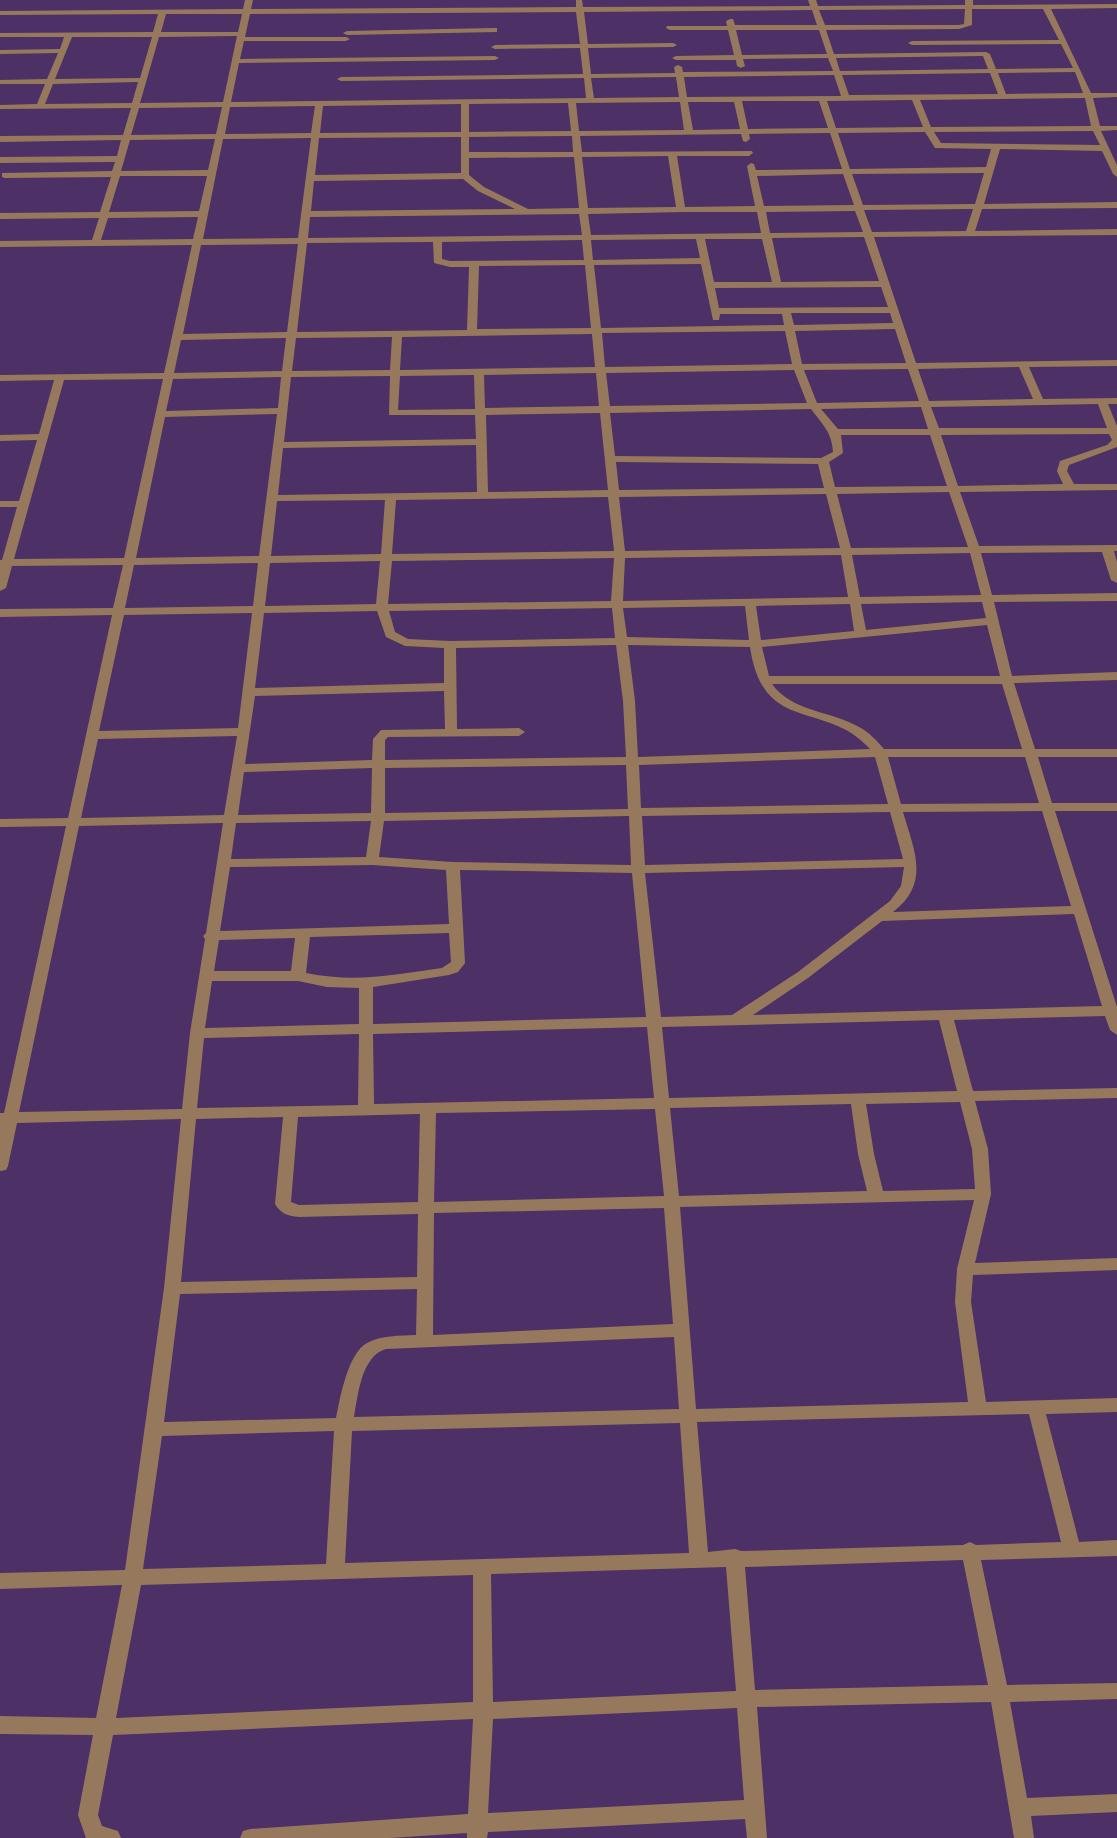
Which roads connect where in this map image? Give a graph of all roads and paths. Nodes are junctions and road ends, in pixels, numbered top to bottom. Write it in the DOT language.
graph roads {
  1 [pos="350,0"];
  2 [pos="665,3"];
  3 [pos="726,3"];
  4 [pos="813,3"];
  5 [pos="897,3"];
  6 [pos="969,3"];
  7 [pos="1060,3"];
  8 [pos="430,4"];
  9 [pos="519,4"];
  10 [pos="579,4"];
  11 [pos="248,5"];
  12 [pos="1045,5"];
  13 [pos="1117,6"];
  14 [pos="494,8"];
  15 [pos="349,10"];
  16 [pos="163,11"];
  17 [pos="0,13"];
  18 [pos="16,13"];
  19 [pos="822,27"];
  20 [pos="906,27"];
  21 [pos="670,28"];
  22 [pos="732,28"];
  23 [pos="494,30"];
  24 [pos="156,34"];
  25 [pos="4,35"];
  26 [pos="69,35"];
  27 [pos="346,36"];
  28 [pos="241,37"];
  29 [pos="1063,42"];
  30 [pos="912,43"];
  31 [pos="673,45"];
  32 [pos="584,46"];
  33 [pos="495,47"];
  34 [pos="62,51"];
  35 [pos="0,53"];
  36 [pos="917,55"];
  37 [pos="831,56"];
  38 [pos="495,58"];
  39 [pos="676,58"];
  40 [pos="739,58"];
  41 [pos="344,60"];
  42 [pos="236,61"];
  43 [pos="1077,70"];
  44 [pos="995,71"];
  45 [pos="837,73"];
  46 [pos="743,74"];
  47 [pos="679,75"];
  48 [pos="588,76"];
  49 [pos="496,77"];
  50 [pos="341,79"];
  51 [pos="144,80"];
  52 [pos="50,81"];
  53 [pos="0,82"];
  54 [pos="1088,95"];
  55 [pos="1117,95"];
  56 [pos="1003,96"];
  57 [pos="915,97"];
  58 [pos="822,98"];
  59 [pos="846,98"];
  60 [pos="737,99"];
  61 [pos="683,100"];
  62 [pos="572,101"];
  63 [pos="590,101"];
  64 [pos="466,102"];
  65 [pos="320,104"];
  66 [pos="339,104"];
  67 [pos="226,105"];
  68 [pos="136,106"];
  69 [pos="0,107"];
  70 [pos="40,107"];
  71 [pos="1096,128"];
  72 [pos="1117,128"];
  73 [pos="928,130"];
  74 [pos="834,131"];
  75 [pos="689,132"];
  76 [pos="744,132"];
  77 [pos="576,134"];
  78 [pos="465,135"];
  79 [pos="315,136"];
  80 [pos="220,137"];
  81 [pos="127,138"];
  82 [pos="0,139"];
  83 [pos="996,148"];
  84 [pos="1104,148"];
  85 [pos="672,153"];
  86 [pos="748,153"];
  87 [pos="578,154"];
  88 [pos="465,155"];
  89 [pos="121,159"];
  90 [pos="0,160"];
  91 [pos="10,160"];
  92 [pos="990,170"];
  93 [pos="847,172"];
  94 [pos="212,173"];
  95 [pos="753,173"];
  96 [pos="117,174"];
  97 [pos="1117,174"];
  98 [pos="465,176"];
  99 [pos="310,178"];
  100 [pos="2,180"];
  101 [pos="979,205"];
  102 [pos="1117,205"];
  103 [pos="860,209"];
  104 [pos="761,210"];
  105 [pos="584,211"];
  106 [pos="681,211"];
  107 [pos="528,212"];
  108 [pos="202,214"];
  109 [pos="305,214"];
  110 [pos="105,215"];
  111 [pos="0,216"];
  112 [pos="1117,232"];
  113 [pos="970,234"];
  114 [pos="869,235"];
  115 [pos="766,236"];
  116 [pos="699,237"];
  117 [pos="587,238"];
  118 [pos="438,239"];
  119 [pos="302,241"];
  120 [pos="197,242"];
  121 [pos="96,243"];
  122 [pos="0,244"];
  123 [pos="704,261"];
  124 [pos="589,262"];
  125 [pos="474,264"];
  126 [pos="777,284"];
  127 [pos="885,284"];
  128 [pos="709,285"];
  129 [pos="893,310"];
  130 [pos="715,311"];
  131 [pos="786,311"];
  132 [pos="899,326"];
  133 [pos="790,327"];
  134 [pos="718,328"];
  135 [pos="596,330"];
  136 [pos="472,332"];
  137 [pos="397,333"];
  138 [pos="291,334"];
  139 [pos="177,337"];
  140 [pos="1117,363"];
  141 [pos="1023,365"];
  142 [pos="911,366"];
  143 [pos="799,367"];
  144 [pos="600,370"];
  145 [pos="479,372"];
  146 [pos="394,373"];
  147 [pos="286,375"];
  148 [pos="169,376"];
  149 [pos="60,377"];
  150 [pos="0,378"];
  151 [pos="1102,401"];
  152 [pos="1117,401"];
  153 [pos="1039,402"];
  154 [pos="924,403"];
  155 [pos="812,404"];
  156 [pos="605,410"];
  157 [pos="282,411"];
  158 [pos="480,412"];
  159 [pos="160,414"];
  160 [pos="1113,431"];
  161 [pos="837,432"];
  162 [pos="935,432"];
  163 [pos="43,437"];
  164 [pos="0,438"];
  165 [pos="481,442"];
  166 [pos="278,445"];
  167 [pos="610,459"];
  168 [pos="822,461"];
  169 [pos="1117,487"];
  170 [pos="1070,488"];
  171 [pos="954,489"];
  172 [pos="831,492"];
  173 [pos="614,494"];
  174 [pos="483,496"];
  175 [pos="391,497"];
  176 [pos="271,498"];
  177 [pos="0,504"];
  178 [pos="24,504"];
  179 [pos="1112,548"];
  180 [pos="974,549"];
  181 [pos="846,551"];
  182 [pos="620,554"];
  183 [pos="385,558"];
  184 [pos="263,559"];
  185 [pos="129,561"];
  186 [pos="4,563"];
  187 [pos="1117,580"];
  188 [pos="0,588"];
  189 [pos="1117,597"];
  190 [pos="989,599"];
  191 [pos="857,601"];
  192 [pos="750,603"];
  193 [pos="617,604"];
  194 [pos="382,608"];
  195 [pos="257,610"];
  196 [pos="118,612"];
  197 [pos="0,613"];
  198 [pos="991,621"];
  199 [pos="861,635"];
  200 [pos="623,641"];
  201 [pos="757,644"];
  202 [pos="450,645"];
  203 [pos="1117,676"];
  204 [pos="763,680"];
  205 [pos="1007,680"];
  206 [pos="451,687"];
  207 [pos="249,692"];
  208 [pos="519,732"];
  209 [pos="244,733"];
  210 [pos="452,733"];
  211 [pos="92,735"];
  212 [pos="880,753"];
  213 [pos="1117,753"];
  214 [pos="1030,755"];
  215 [pos="632,761"];
  216 [pos="379,764"];
  217 [pos="238,768"];
  218 [pos="1117,807"];
  219 [pos="898,808"];
  220 [pos="1047,808"];
  221 [pos="635,813"];
  222 [pos="378,818"];
  223 [pos="230,820"];
  224 [pos="73,823"];
  225 [pos="0,824"];
  226 [pos="372,862"];
  227 [pos="224,863"];
  228 [pos="911,863"];
  229 [pos="453,866"];
  230 [pos="638,869"];
  231 [pos="1079,910"];
  232 [pos="878,917"];
  233 [pos="457,928"];
  234 [pos="303,933"];
  235 [pos="210,936"];
  236 [pos="205,976"];
  237 [pos="298,976"];
  238 [pos="366,984"];
  239 [pos="1110,1011"];
  240 [pos="945,1014"];
  241 [pos="736,1019"];
  242 [pos="654,1021"];
  243 [pos="365,1029"];
  244 [pos="1117,1030"];
  245 [pos="197,1033"];
  246 [pos="1117,1093"];
  247 [pos="967,1097"];
  248 [pos="858,1099"];
  249 [pos="663,1102"];
  250 [pos="428,1109"];
  251 [pos="366,1110"];
  252 [pos="290,1111"];
  253 [pos="191,1114"];
  254 [pos="5,1118"];
  255 [pos="0,1166"];
  256 [pos="983,1194"];
  257 [pos="876,1196"];
  258 [pos="672,1201"];
  259 [pos="426,1206"];
  260 [pos="1117,1264"];
  261 [pos="965,1269"];
  262 [pos="425,1283"];
  263 [pos="172,1288"];
  264 [pos="681,1330"];
  265 [pos="424,1340"];
  266 [pos="1117,1405"];
  267 [pos="1036,1408"];
  268 [pos="978,1410"];
  269 [pos="688,1418"];
  270 [pos="343,1423"];
  271 [pos="154,1429"];
  272 [pos="1117,1548"];
  273 [pos="1072,1549"];
  274 [pos="970,1550"];
  275 [pos="735,1557"];
  276 [pos="699,1559"];
  277 [pos="482,1566"];
  278 [pos="335,1570"];
  279 [pos="133,1576"];
  280 [pos="0,1581"];
  281 [pos="1117,1690"];
  282 [pos="999,1693"];
  283 [pos="746,1699"];
  284 [pos="483,1712"];
  285 [pos="0,1725"];
  286 [pos="106,1727"];
  287 [pos="1117,1803"];
  288 [pos="1018,1808"];
  289 [pos="755,1809"];
  290 [pos="477,1830"];
  291 [pos="111,1838"];
  292 [pos="250,1838"];
  293 [pos="757,1838"];
  294 [pos="1024,1838"];
  1 -- 15 [label="street"];
  2 -- 3 [label="street"];
  2 -- 10 [label="street"];
  2 -- 21 [label="street"];
  3 -- 4 [label="street"];
  3 -- 22 [label="street"];
  4 -- 5 [label="street"];
  4 -- 19 [label="street"];
  5 -- 6 [label="street"];
  5 -- 20 [label="street"];
  6 -- 12 [label="street"];
  6 -- 20 [label="street"];
  7 -- 12 [label="street"];
  7 -- 13 [label="street"];
  8 -- 14 [label="street"];
  8 -- 15 [label="street"];
  9 -- 10 [label="street"];
  9 -- 14 [label="street"];
  10 -- 32 [label="street"];
  11 -- 15 [label="street"];
  11 -- 16 [label="street"];
  11 -- 28 [label="street"];
  12 -- 29 [label="street"];
  14 -- 23 [label="street"];
  15 -- 27 [label="street"];
  16 -- 18 [label="street"];
  16 -- 24 [label="street"];
  17 -- 18 [label="street"];
  18 -- 25 [label="street"];
  19 -- 20 [label="street"];
  19 -- 22 [label="street"];
  19 -- 37 [label="street"];
  20 -- 30 [label="street"];
  21 -- 22 [label="street"];
  21 -- 31 [label="street"];
  22 -- 40 [label="street"];
  23 -- 27 [label="street"];
  23 -- 33 [label="street"];
  24 -- 26 [label="street"];
  24 -- 28 [label="street"];
  24 -- 51 [label="street"];
  25 -- 26 [label="street"];
  25 -- 35 [label="street"];
  26 -- 34 [label="street"];
  27 -- 28 [label="street"];
  27 -- 41 [label="street"];
  28 -- 42 [label="street"];
  29 -- 30 [label="street"];
  29 -- 43 [label="street"];
  30 -- 36 [label="street"];
  31 -- 32 [label="street"];
  31 -- 39 [label="street"];
  32 -- 33 [label="street"];
  32 -- 48 [label="street"];
  33 -- 38 [label="street"];
  34 -- 35 [label="street"];
  34 -- 52 [label="street"];
  36 -- 37 [label="street"];
  36 -- 44 [label="street"];
  37 -- 40 [label="street"];
  37 -- 45 [label="street"];
  38 -- 41 [label="street"];
  38 -- 49 [label="street"];
  39 -- 40 [label="street"];
  39 -- 47 [label="street"];
  40 -- 46 [label="street"];
  41 -- 42 [label="street"];
  41 -- 50 [label="street"];
  42 -- 67 [label="street"];
  43 -- 44 [label="street"];
  43 -- 54 [label="street"];
  44 -- 45 [label="street"];
  44 -- 56 [label="street"];
  45 -- 46 [label="street"];
  45 -- 59 [label="street"];
  46 -- 47 [label="street"];
  47 -- 48 [label="street"];
  47 -- 61 [label="street"];
  48 -- 49 [label="street"];
  48 -- 63 [label="street"];
  49 -- 50 [label="street"];
  50 -- 66 [label="street"];
  51 -- 52 [label="street"];
  51 -- 68 [label="street"];
  52 -- 53 [label="street"];
  52 -- 70 [label="street"];
  54 -- 55 [label="street"];
  54 -- 56 [label="street"];
  54 -- 71 [label="street"];
  56 -- 57 [label="street"];
  57 -- 59 [label="street"];
  57 -- 73 [label="street"];
  58 -- 59 [label="street"];
  58 -- 60 [label="street"];
  58 -- 74 [label="street"];
  60 -- 61 [label="street"];
  60 -- 76 [label="street"];
  61 -- 63 [label="street"];
  61 -- 75 [label="street"];
  62 -- 63 [label="street"];
  62 -- 64 [label="street"];
  62 -- 77 [label="street"];
  64 -- 66 [label="street"];
  64 -- 78 [label="street"];
  65 -- 66 [label="street"];
  65 -- 67 [label="street"];
  65 -- 79 [label="street"];
  67 -- 68 [label="street"];
  67 -- 80 [label="street"];
  68 -- 70 [label="street"];
  68 -- 81 [label="street"];
  69 -- 70 [label="street"];
  71 -- 72 [label="street"];
  71 -- 73 [label="street"];
  71 -- 84 [label="street"];
  73 -- 74 [label="street"];
  73 -- 83 [label="street"];
  74 -- 76 [label="street"];
  74 -- 93 [label="street"];
  75 -- 76 [label="street"];
  75 -- 77 [label="street"];
  76 -- 86 [label="street"];
  77 -- 78 [label="street"];
  77 -- 87 [label="street"];
  78 -- 79 [label="street"];
  78 -- 88 [label="street"];
  79 -- 80 [label="street"];
  79 -- 99 [label="street"];
  80 -- 81 [label="street"];
  80 -- 94 [label="street"];
  81 -- 82 [label="street"];
  81 -- 89 [label="street"];
  83 -- 84 [label="street"];
  83 -- 92 [label="street"];
  84 -- 97 [label="street"];
  85 -- 86 [label="street"];
  85 -- 87 [label="street"];
  85 -- 106 [label="street"];
  86 -- 95 [label="street"];
  87 -- 88 [label="street"];
  87 -- 105 [label="street"];
  88 -- 98 [label="street"];
  89 -- 91 [label="street"];
  89 -- 96 [label="street"];
  90 -- 91 [label="street"];
  91 -- 100 [label="street"];
  92 -- 93 [label="street"];
  92 -- 101 [label="street"];
  93 -- 95 [label="street"];
  93 -- 103 [label="street"];
  94 -- 96 [label="street"];
  94 -- 108 [label="street"];
  95 -- 104 [label="street"];
  96 -- 100 [label="street"];
  96 -- 110 [label="street"];
  98 -- 99 [label="street"];
  98 -- 107 [label="street"];
  99 -- 109 [label="street"];
  101 -- 102 [label="street"];
  101 -- 103 [label="street"];
  101 -- 113 [label="street"];
  103 -- 104 [label="street"];
  103 -- 114 [label="street"];
  104 -- 106 [label="street"];
  104 -- 115 [label="street"];
  105 -- 106 [label="street"];
  105 -- 107 [label="street"];
  105 -- 117 [label="street"];
  107 -- 109 [label="street"];
  108 -- 110 [label="street"];
  108 -- 120 [label="street"];
  109 -- 119 [label="street"];
  110 -- 111 [label="street"];
  110 -- 121 [label="street"];
  112 -- 113 [label="street"];
  113 -- 114 [label="street"];
  114 -- 115 [label="street"];
  114 -- 127 [label="street"];
  115 -- 116 [label="street"];
  115 -- 126 [label="street"];
  116 -- 117 [label="street"];
  116 -- 123 [label="street"];
  117 -- 118 [label="street"];
  117 -- 124 [label="street"];
  118 -- 119 [label="street"];
  118 -- 125 [label="street"];
  119 -- 120 [label="street"];
  119 -- 138 [label="street"];
  120 -- 121 [label="street"];
  120 -- 139 [label="street"];
  121 -- 122 [label="street"];
  123 -- 124 [label="street"];
  123 -- 128 [label="street"];
  124 -- 125 [label="street"];
  124 -- 135 [label="street"];
  125 -- 136 [label="street"];
  126 -- 127 [label="street"];
  126 -- 128 [label="street"];
  127 -- 129 [label="street"];
  128 -- 130 [label="street"];
  129 -- 131 [label="street"];
  129 -- 132 [label="street"];
  130 -- 131 [label="street"];
  130 -- 134 [label="street"];
  131 -- 133 [label="street"];
  132 -- 133 [label="street"];
  132 -- 142 [label="street"];
  133 -- 134 [label="street"];
  133 -- 143 [label="street"];
  134 -- 135 [label="street"];
  135 -- 136 [label="street"];
  135 -- 144 [label="street"];
  136 -- 137 [label="street"];
  137 -- 138 [label="street"];
  137 -- 146 [label="street"];
  138 -- 139 [label="street"];
  138 -- 147 [label="street"];
  139 -- 148 [label="street"];
  140 -- 141 [label="street"];
  141 -- 142 [label="street"];
  141 -- 153 [label="street"];
  142 -- 143 [label="street"];
  142 -- 154 [label="street"];
  143 -- 144 [label="street"];
  143 -- 155 [label="street"];
  144 -- 145 [label="street"];
  144 -- 156 [label="street"];
  145 -- 146 [label="street"];
  145 -- 158 [label="street"];
  146 -- 147 [label="street"];
  146 -- 158 [label="street"];
  147 -- 148 [label="street"];
  147 -- 157 [label="street"];
  148 -- 149 [label="street"];
  148 -- 159 [label="street"];
  149 -- 150 [label="street"];
  149 -- 163 [label="street"];
  151 -- 152 [label="street"];
  151 -- 153 [label="street"];
  151 -- 160 [label="street"];
  153 -- 154 [label="street"];
  154 -- 155 [label="street"];
  154 -- 162 [label="street"];
  155 -- 156 [label="street"];
  155 -- 161 [label="street"];
  156 -- 158 [label="street"];
  156 -- 167 [label="street"];
  157 -- 159 [label="street"];
  157 -- 166 [label="street"];
  158 -- 165 [label="street"];
  159 -- 185 [label="street"];
  160 -- 162 [label="street"];
  160 -- 170 [label="street"];
  161 -- 162 [label="street"];
  161 -- 168 [label="street"];
  162 -- 171 [label="street"];
  163 -- 164 [label="street"];
  163 -- 178 [label="street"];
  165 -- 166 [label="street"];
  165 -- 174 [label="street"];
  166 -- 176 [label="street"];
  167 -- 168 [label="street"];
  167 -- 173 [label="street"];
  168 -- 172 [label="street"];
  169 -- 170 [label="street"];
  170 -- 171 [label="street"];
  171 -- 172 [label="street"];
  171 -- 180 [label="street"];
  172 -- 173 [label="street"];
  172 -- 181 [label="street"];
  173 -- 174 [label="street"];
  173 -- 182 [label="street"];
  174 -- 175 [label="street"];
  175 -- 176 [label="street"];
  175 -- 183 [label="street"];
  176 -- 184 [label="street"];
  177 -- 178 [label="street"];
  178 -- 186 [label="street"];
  179 -- 180 [label="street"];
  179 -- 187 [label="street"];
  180 -- 181 [label="street"];
  180 -- 190 [label="street"];
  181 -- 182 [label="street"];
  181 -- 191 [label="street"];
  182 -- 183 [label="street"];
  182 -- 193 [label="street"];
  183 -- 184 [label="street"];
  183 -- 194 [label="street"];
  184 -- 185 [label="street"];
  184 -- 195 [label="street"];
  185 -- 186 [label="street"];
  185 -- 196 [label="street"];
  186 -- 188 [label="street"];
  189 -- 190 [label="street"];
  190 -- 191 [label="street"];
  190 -- 198 [label="street"];
  191 -- 192 [label="street"];
  191 -- 199 [label="street"];
  192 -- 193 [label="street"];
  192 -- 201 [label="street"];
  193 -- 194 [label="street"];
  193 -- 200 [label="street"];
  194 -- 195 [label="street"];
  194 -- 202 [label="street"];
  195 -- 196 [label="street"];
  195 -- 207 [label="street"];
  196 -- 197 [label="street"];
  196 -- 211 [label="street"];
  198 -- 199 [label="street"];
  198 -- 205 [label="street"];
  199 -- 201 [label="street"];
  200 -- 201 [label="street"];
  200 -- 202 [label="street"];
  200 -- 215 [label="street"];
  201 -- 204 [label="street"];
  202 -- 206 [label="street"];
  203 -- 205 [label="street"];
  204 -- 205 [label="street"];
  204 -- 212 [label="street"];
  205 -- 214 [label="street"];
  206 -- 207 [label="street"];
  206 -- 210 [label="street"];
  207 -- 209 [label="street"];
  208 -- 210 [label="street"];
  209 -- 211 [label="street"];
  209 -- 217 [label="street"];
  210 -- 216 [label="street"];
  211 -- 224 [label="street"];
  212 -- 214 [label="street"];
  212 -- 215 [label="street"];
  212 -- 219 [label="street"];
  213 -- 214 [label="street"];
  214 -- 220 [label="street"];
  215 -- 216 [label="street"];
  215 -- 221 [label="street"];
  216 -- 217 [label="street"];
  216 -- 222 [label="street"];
  217 -- 223 [label="street"];
  218 -- 220 [label="street"];
  219 -- 220 [label="street"];
  219 -- 221 [label="street"];
  219 -- 228 [label="street"];
  220 -- 231 [label="street"];
  221 -- 222 [label="street"];
  221 -- 230 [label="street"];
  222 -- 223 [label="street"];
  222 -- 226 [label="street"];
  223 -- 224 [label="street"];
  223 -- 227 [label="street"];
  224 -- 225 [label="street"];
  224 -- 254 [label="street"];
  226 -- 227 [label="street"];
  226 -- 229 [label="street"];
  227 -- 235 [label="street"];
  228 -- 230 [label="street"];
  228 -- 232 [label="street"];
  229 -- 230 [label="street"];
  229 -- 233 [label="street"];
  230 -- 242 [label="street"];
  231 -- 232 [label="street"];
  231 -- 239 [label="street"];
  232 -- 241 [label="street"];
  233 -- 234 [label="street"];
  233 -- 238 [label="street"];
  234 -- 235 [label="street"];
  234 -- 237 [label="street"];
  235 -- 236 [label="street"];
  236 -- 237 [label="street"];
  236 -- 245 [label="street"];
  237 -- 238 [label="street"];
  238 -- 243 [label="street"];
  239 -- 240 [label="street"];
  239 -- 244 [label="street"];
  240 -- 241 [label="street"];
  240 -- 247 [label="street"];
  241 -- 242 [label="street"];
  242 -- 243 [label="street"];
  242 -- 249 [label="street"];
  243 -- 245 [label="street"];
  243 -- 251 [label="street"];
  245 -- 253 [label="street"];
  246 -- 247 [label="street"];
  247 -- 248 [label="street"];
  247 -- 256 [label="street"];
  248 -- 249 [label="street"];
  248 -- 257 [label="street"];
  249 -- 250 [label="street"];
  249 -- 258 [label="street"];
  250 -- 251 [label="street"];
  250 -- 259 [label="street"];
  251 -- 252 [label="street"];
  252 -- 253 [label="street"];
  252 -- 259 [label="street"];
  253 -- 254 [label="street"];
  253 -- 263 [label="street"];
  254 -- 255 [label="street"];
  256 -- 257 [label="street"];
  256 -- 261 [label="street"];
  257 -- 258 [label="street"];
  258 -- 259 [label="street"];
  258 -- 264 [label="street"];
  259 -- 262 [label="street"];
  260 -- 261 [label="street"];
  261 -- 268 [label="street"];
  262 -- 263 [label="street"];
  262 -- 265 [label="street"];
  263 -- 271 [label="street"];
  264 -- 265 [label="street"];
  264 -- 269 [label="street"];
  265 -- 270 [label="street"];
  266 -- 267 [label="street"];
  267 -- 268 [label="street"];
  267 -- 273 [label="street"];
  268 -- 269 [label="street"];
  269 -- 270 [label="street"];
  269 -- 276 [label="street"];
  270 -- 271 [label="street"];
  270 -- 278 [label="street"];
  271 -- 279 [label="street"];
  272 -- 273 [label="street"];
  273 -- 274 [label="street"];
  274 -- 275 [label="street"];
  274 -- 282 [label="street"];
  275 -- 276 [label="street"];
  275 -- 283 [label="street"];
  276 -- 277 [label="street"];
  277 -- 278 [label="street"];
  277 -- 284 [label="street"];
  278 -- 279 [label="street"];
  279 -- 280 [label="street"];
  279 -- 286 [label="street"];
  281 -- 282 [label="street"];
  282 -- 283 [label="street"];
  282 -- 288 [label="street"];
  283 -- 284 [label="street"];
  283 -- 289 [label="street"];
  284 -- 286 [label="street"];
  284 -- 290 [label="street"];
  285 -- 286 [label="street"];
  286 -- 291 [label="street"];
  287 -- 288 [label="street"];
  288 -- 294 [label="street"];
  289 -- 290 [label="street"];
  289 -- 293 [label="street"];
  290 -- 292 [label="street"];
}
